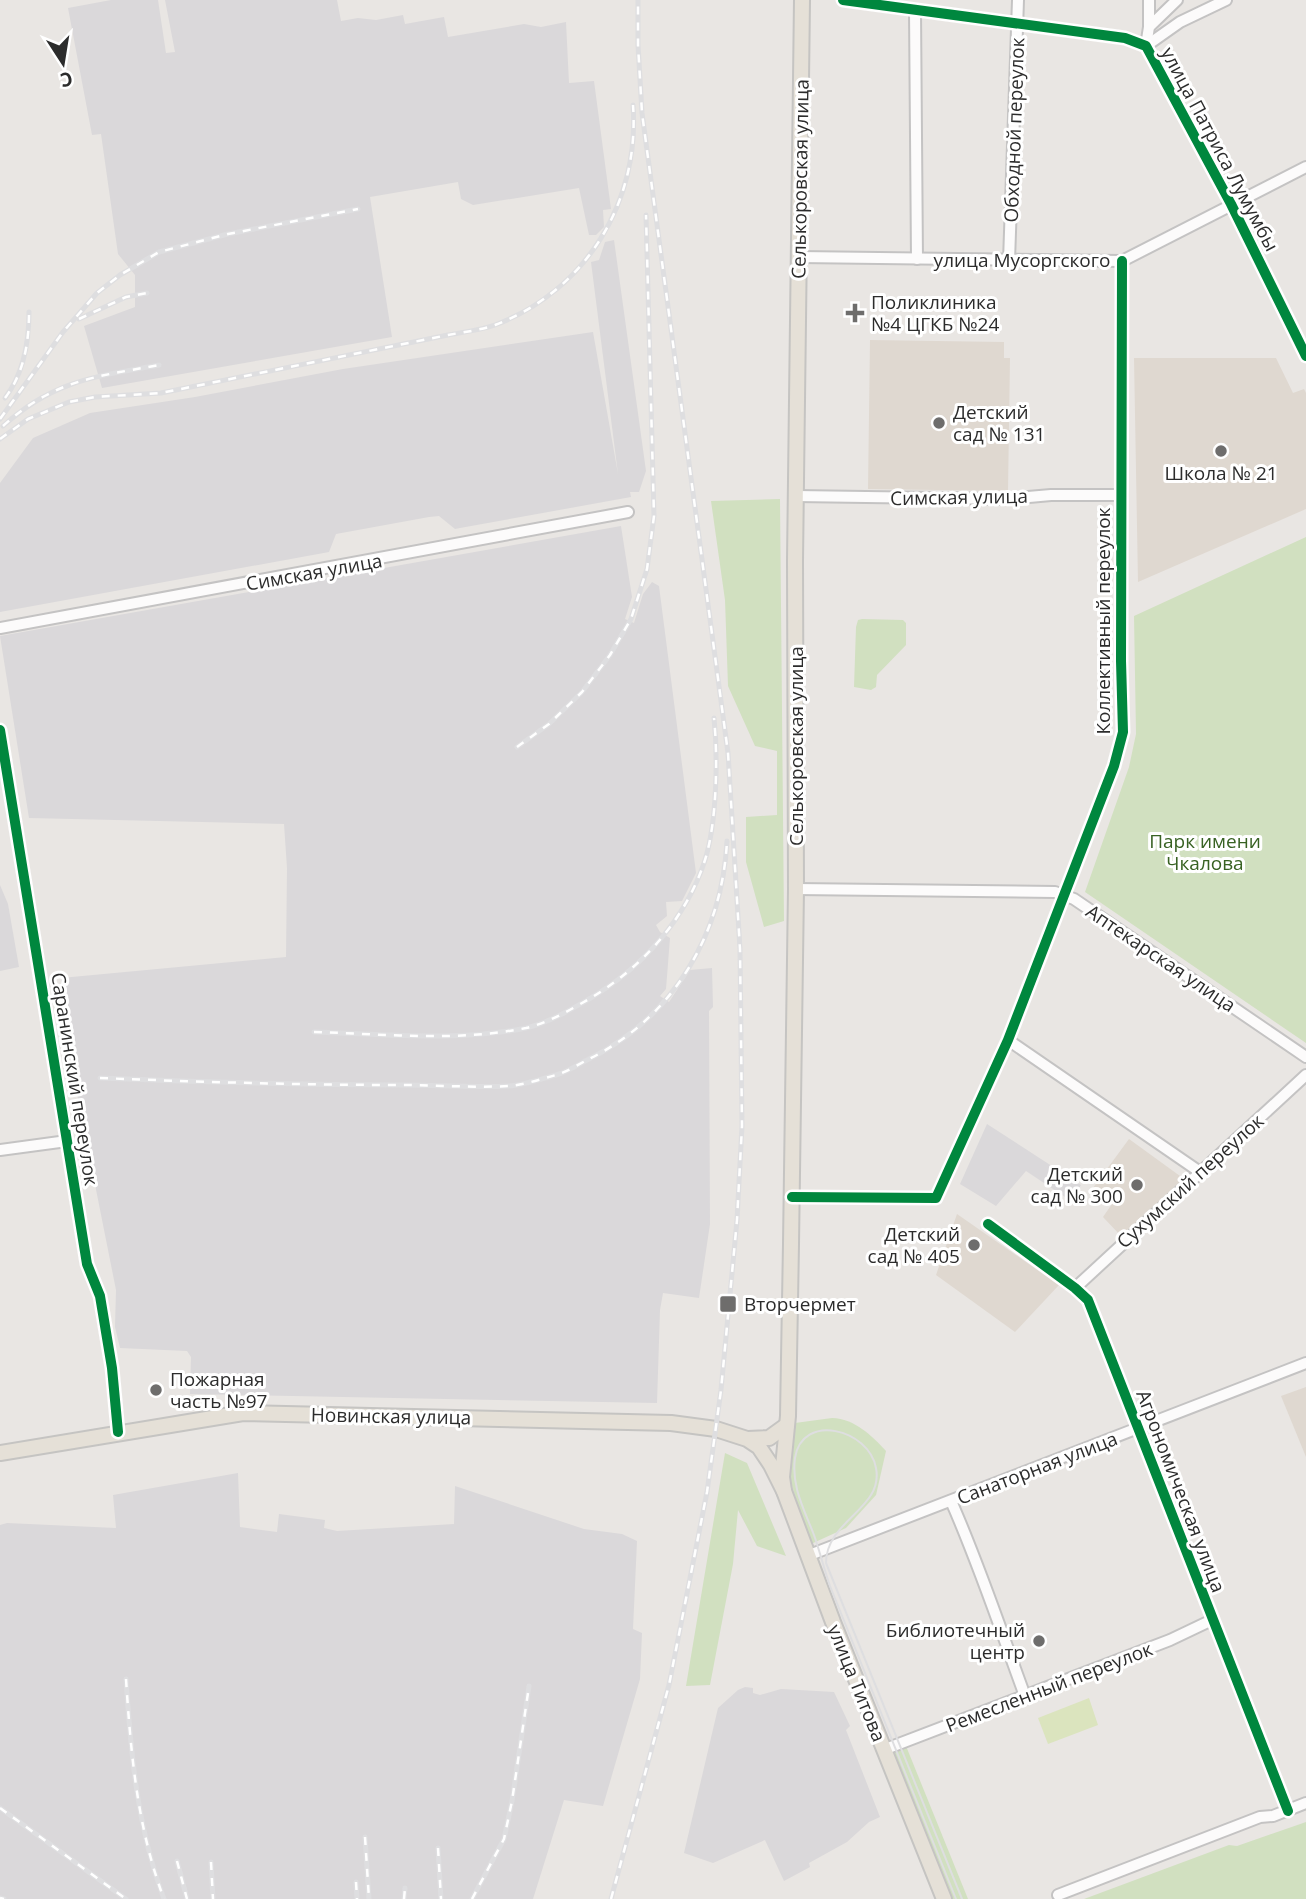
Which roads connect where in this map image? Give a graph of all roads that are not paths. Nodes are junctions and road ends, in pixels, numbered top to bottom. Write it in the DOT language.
graph roads {
  1 [pos="802,0"];
  2 [pos="843,0"];
  3 [pos="1018,0"];
  4 [pos="1149,0"];
  5 [pos="1177,0"];
  6 [pos="1226,0"];
  7 [pos="915,11"];
  8 [pos="1018,25"];
  9 [pos="1149,27"];
  10 [pos="1146,46"];
  11 [pos="1306,167"];
  12 [pos="1231,205"];
  13 [pos="799,257"];
  14 [pos="917,259"];
  15 [pos="1009,261"];
  16 [pos="1122,261"];
  17 [pos="1306,356"];
  18 [pos="1122,495"];
  19 [pos="796,496"];
  20 [pos="628,512"];
  21 [pos="0,628"];
  22 [pos="0,730"];
  23 [pos="796,889"];
  24 [pos="1065,895"];
  25 [pos="1008,1040"];
  26 [pos="1306,1057"];
  27 [pos="1306,1075"];
  28 [pos="67,1141"];
  29 [pos="0,1150"];
  30 [pos="1200,1172"];
  31 [pos="792,1197"];
  32 [pos="988,1224"];
  33 [pos="1075,1288"];
  34 [pos="1306,1363"];
  35 [pos="787,1425"];
  36 [pos="1138,1429"];
  37 [pos="118,1432"];
  38 [pos="747,1439"];
  39 [pos="0,1453"];
  40 [pos="771,1465"];
  41 [pos="784,1491"];
  42 [pos="951,1501"];
  43 [pos="807,1556"];
  44 [pos="1212,1620"];
  45 [pos="1025,1696"];
  46 [pos="884,1751"];
  47 [pos="1306,1804"];
  48 [pos="1287,1811"];
  49 [pos="1058,1895"];
  50 [pos="944,1899"];
  1 -- 13 [label="main road, Селькоровская улица"];
  2 -- 7 [label="street, улица Патриса Лумумбы"];
  3 -- 8 [label="street, Обходной переулок"];
  4 -- 9 [label="street"];
  5 -- 9 [label="street"];
  6 -- 10 [label="street"];
  7 -- 8 [label="street, улица Патриса Лумумбы"];
  7 -- 14 [label="street"];
  8 -- 10 [label="street, улица Патриса Лумумбы"];
  8 -- 15 [label="street, Обходной переулок"];
  9 -- 10 [label="street"];
  10 -- 12 [label="street, улица Патриса Лумумбы"];
  11 -- 12 [label="street, улица Мусоргского"];
  12 -- 16 [label="street, улица Мусоргского"];
  12 -- 17 [label="street, улица Патриса Лумумбы"];
  13 -- 14 [label="street, улица Мусоргского"];
  13 -- 19 [label="main road, Селькоровская улица"];
  14 -- 15 [label="street, улица Мусоргского"];
  15 -- 16 [label="street, улица Мусоргского"];
  16 -- 18 [label="street, Коллективный переулок"];
  18 -- 19 [label="street, Симская улица"];
  18 -- 24 [label="street, Коллективный переулок"];
  19 -- 23 [label="main road, Селькоровская улица"];
  20 -- 21 [label="street, Симская улица"];
  22 -- 28 [label="street, Саранинский переулок"];
  23 -- 24 [label="street, Аптекарская улица"];
  23 -- 31 [label="main road, Селькоровская улица"];
  24 -- 25 [label="street, Коллективный переулок"];
  24 -- 26 [label="street, Аптекарская улица"];
  25 -- 30 [label="street"];
  25 -- 31 [label="street, Коллективный переулок"];
  27 -- 30 [label="street, Сухумский переулок"];
  28 -- 29 [label="street"];
  28 -- 37 [label="street, Саранинский переулок"];
  30 -- 33 [label="street, Сухумский переулок"];
  31 -- 35 [label="main road, Селькоровская улица"];
  32 -- 33 [label="street, Агрономическая улица"];
  33 -- 36 [label="street, Агрономическая улица"];
  34 -- 36 [label="street, Санаторная улица"];
  35 -- 38 [label="main road"];
  35 -- 41 [label="main road, Селькоровская улица"];
  36 -- 42 [label="street, Санаторная улица"];
  36 -- 44 [label="street, Агрономическая улица"];
  37 -- 38 [label="main road, Новинская улица"];
  37 -- 39 [label="main road, Новинская улица"];
  38 -- 40 [label="main road, Новинская улица"];
  40 -- 41 [label="main road, улица Титова"];
  41 -- 43 [label="main road, улица Титова"];
  42 -- 43 [label="street, Санаторная улица"];
  42 -- 45 [label="street"];
  43 -- 46 [label="main road, улица Титова"];
  44 -- 45 [label="street, Ремесленный переулок"];
  44 -- 48 [label="street, Агрономическая улица"];
  45 -- 46 [label="street, Ремесленный переулок"];
  46 -- 50 [label="main road, улица Титова"];
  47 -- 48 [label="street"];
  48 -- 49 [label="street"];
}
